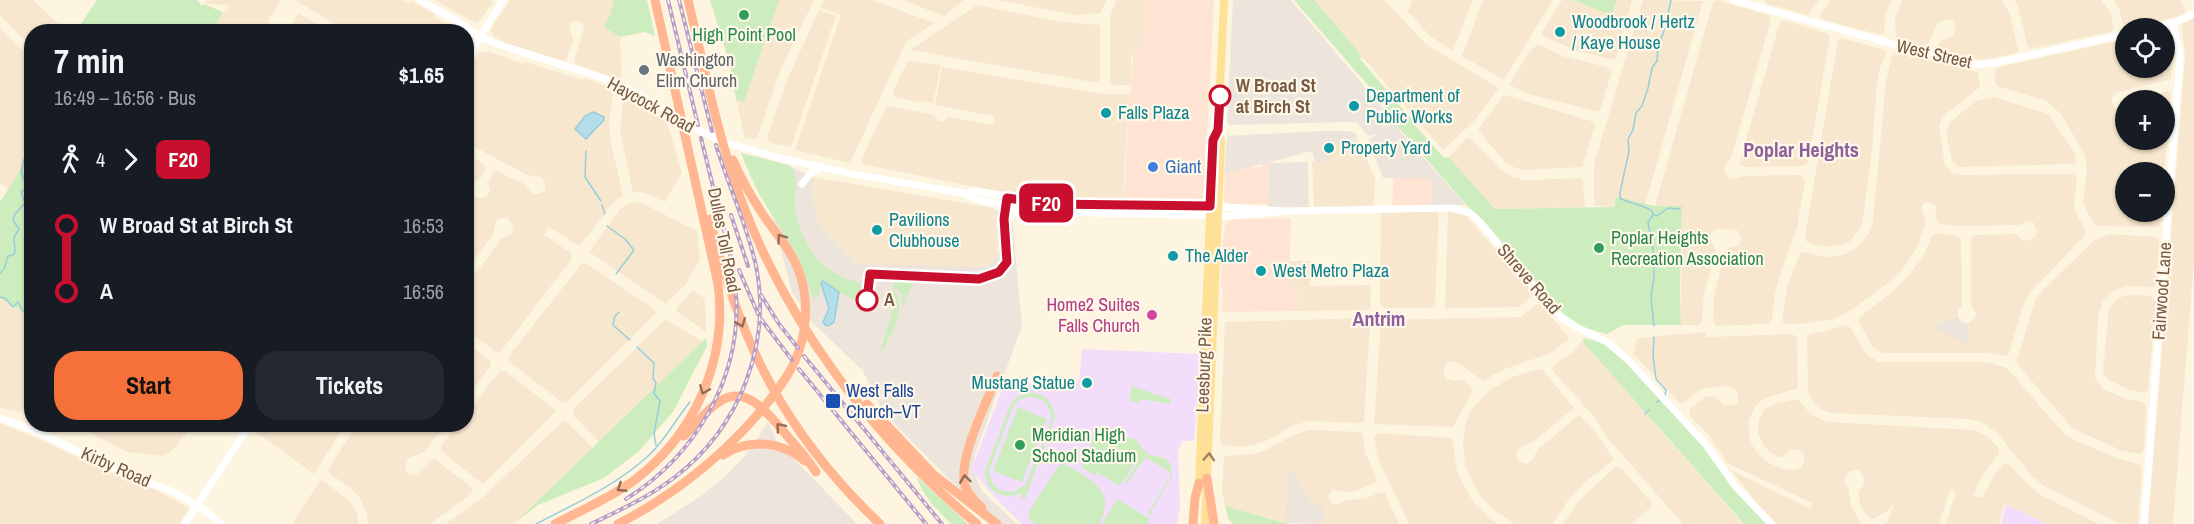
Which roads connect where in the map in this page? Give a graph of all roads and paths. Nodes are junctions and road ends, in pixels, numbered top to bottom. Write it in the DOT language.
graph roads {
  1 [pos="420,0"];
  2 [pos="503,0"];
  3 [pos="655,0"];
  4 [pos="660,0"];
  5 [pos="688,0"];
  6 [pos="1224,0"];
  7 [pos="1733,0"];
  8 [pos="2194,14"];
  9 [pos="2175,22"];
  10 [pos="461,24"];
  11 [pos="474,33"];
  12 [pos="2175,33"];
  13 [pos="2115,36"];
  14 [pos="480,37"];
  15 [pos="474,49"];
  16 [pos="705,72"];
  17 [pos="1218,130"];
  18 [pos="822,167"];
  19 [pos="802,184"];
  20 [pos="964,194"];
  21 [pos="1210,206"];
  22 [pos="1220,207"];
  23 [pos="1021,208"];
  24 [pos="1285,211"];
  25 [pos="1209,215"];
  26 [pos="1219,216"];
  27 [pos="1008,221"];
  28 [pos="806,330"];
  29 [pos="997,376"];
  30 [pos="0,418"];
  31 [pos="24,426"];
  32 [pos="40,432"];
  33 [pos="245,432"];
  34 [pos="644,472"];
  35 [pos="694,475"];
  36 [pos="1203,481"];
  37 [pos="197,505"];
  38 [pos="185,524"];
  39 [pos="221,524"];
  40 [pos="555,524"];
  41 [pos="618,524"];
  42 [pos="880,524"];
  43 [pos="977,524"];
  44 [pos="998,524"];
  45 [pos="1195,524"];
  46 [pos="1205,524"];
  47 [pos="1214,524"];
  48 [pos="1771,524"];
  49 [pos="2144,524"];
  1 -- 10 [label="main road, Haycock Road"];
  2 -- 14 [label="main road"];
  3 -- 34 [label="highway, Dulles Toll Road, one-way"];
  4 -- 42 [label="highway, one-way"];
  5 -- 16 [label="highway"];
  6 -- 17 [label="main road"];
  7 -- 13 [label="main road, West Street"];
  8 -- 9 [label="main road"];
  11 -- 14 [label="main road, Haycock Road"];
  12 -- 49 [label="main road, Fairwood Lane"];
  14 -- 15 [label="main road"];
  14 -- 18 [label="main road, Haycock Road"];
  16 -- 28 [label="highway"];
  35 -- 16 [label="highway, Dulles Toll Road, one-way"];
  17 -- 21 [label="main road, Leesburg Pike"];
  17 -- 22 [label="main road, Leesburg Pike"];
  18 -- 19 [label="main road"];
  18 -- 20 [label="main road, Haycock Road"];
  20 -- 21 [label="main road, Haycock Road"];
  20 -- 23 [label="main road, Haycock Road"];
  21 -- 22 [label="main road, Haycock Road"];
  21 -- 25 [label="main road, Leesburg Pike"];
  22 -- 24 [label="main road, Shreve Road"];
  22 -- 26 [label="main road, Leesburg Pike"];
  23 -- 25 [label="main road, Haycock Road"];
  23 -- 27 [label="main road"];
  24 -- 26 [label="main road, Shreve Road"];
  24 -- 48 [label="main road, Shreve Road"];
  25 -- 26 [label="main road, Shreve Road"];
  25 -- 36 [label="main road, Leesburg Pike"];
  36 -- 26 [label="main road, Leesburg Pike, one-way"];
  28 -- 43 [label="highway"];
  28 -- 44 [label="highway"];
  44 -- 29 [label="highway, one-way"];
  30 -- 31 [label="main road, Kirby Road"];
  32 -- 37 [label="main road, Kirby Road"];
  33 -- 37 [label="main road"];
  35 -- 34 [label="highway, one-way"];
  34 -- 40 [label="highway, Dulles Toll Road, one-way"];
  35 -- 41 [label="highway, Dulles Toll Road"];
  36 -- 45 [label="highway"];
  36 -- 46 [label="main road, Leesburg Pike"];
  36 -- 47 [label="highway"];
  37 -- 38 [label="main road"];
  37 -- 39 [label="main road, Kirby Road"];
}
